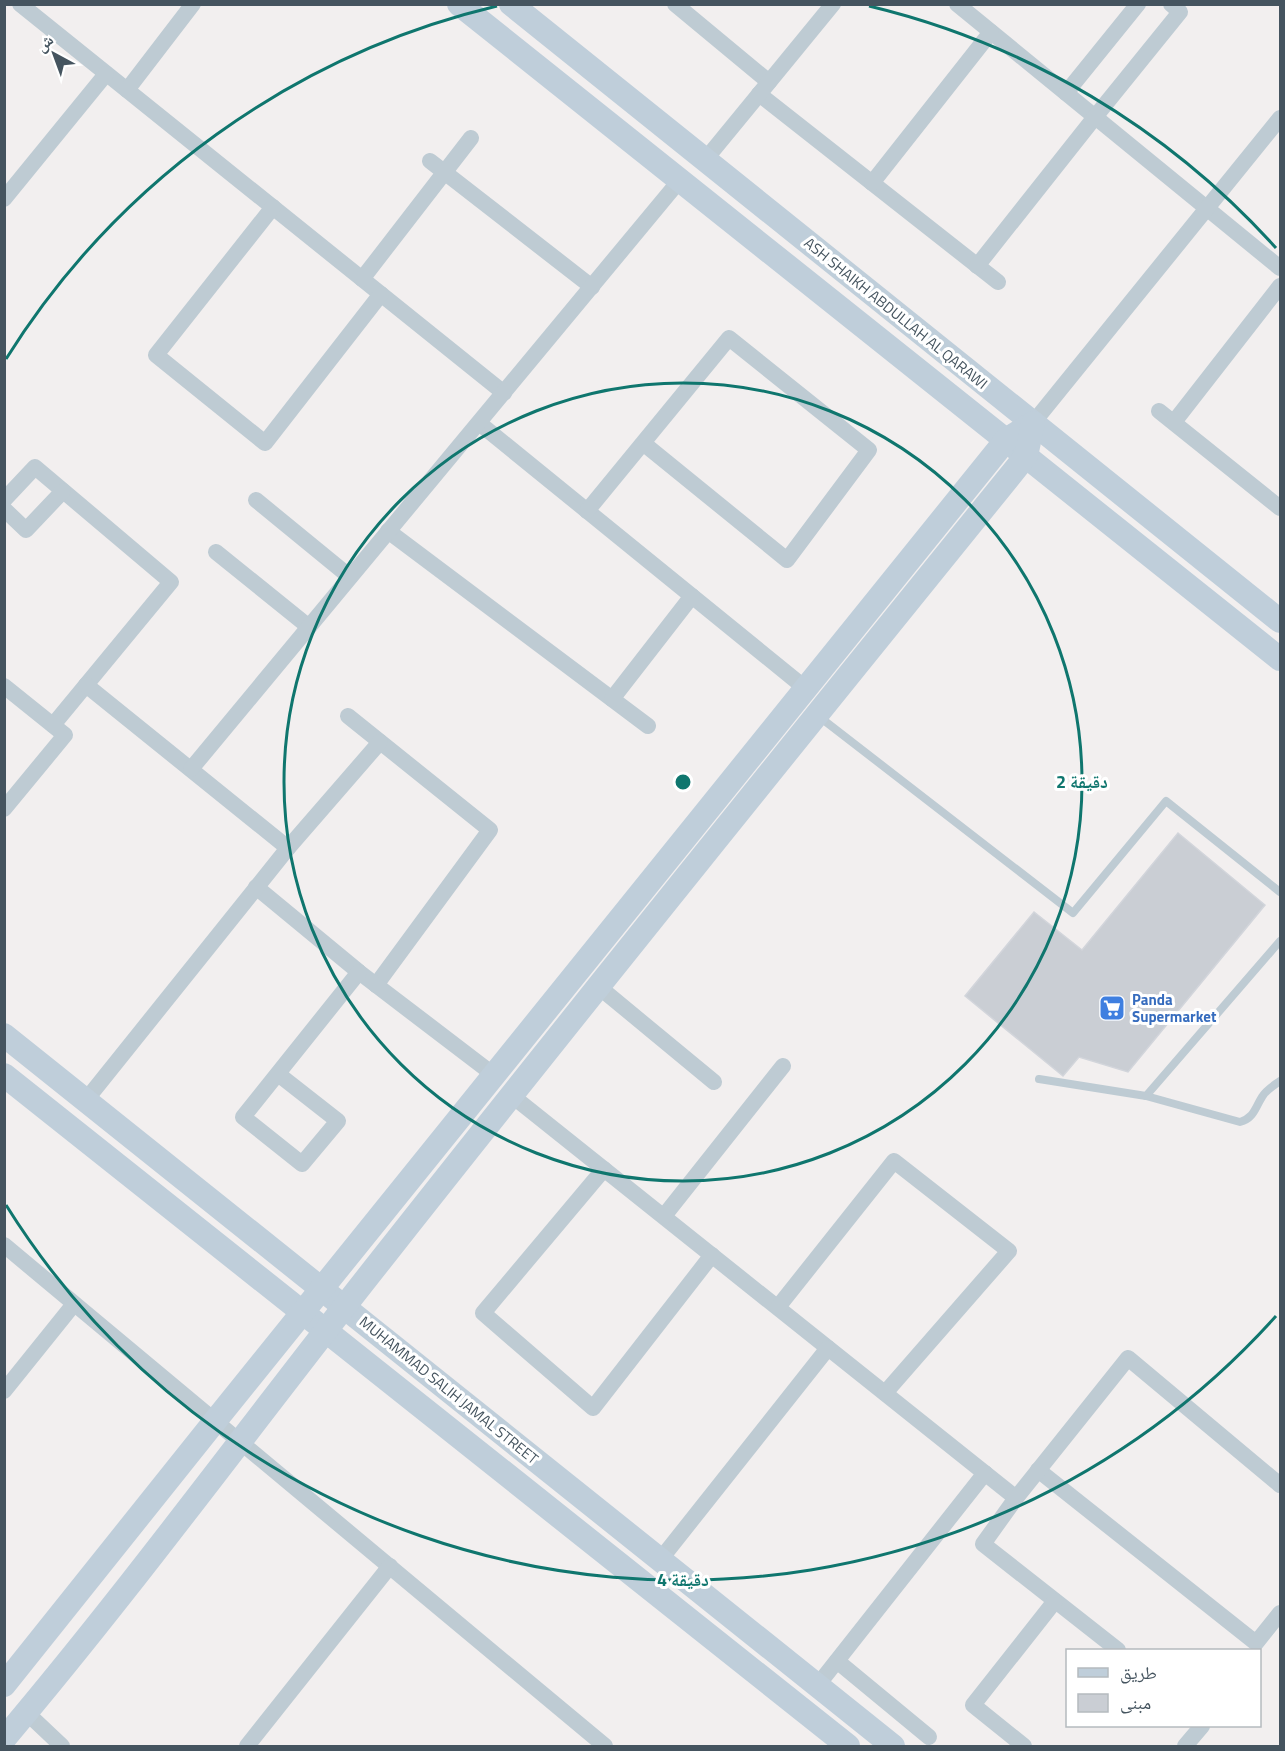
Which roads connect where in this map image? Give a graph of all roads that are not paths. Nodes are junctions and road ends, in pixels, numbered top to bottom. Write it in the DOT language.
graph roads {
  1 [pos="20,4"];
  2 [pos="193,4"];
  3 [pos="459,4"];
  4 [pos="511,4"];
  5 [pos="675,4"];
  6 [pos="833,4"];
  7 [pos="957,4"];
  8 [pos="1138,4"];
  9 [pos="1171,4"];
  10 [pos="991,32"];
  11 [pos="106,74"];
  12 [pos="764,88"];
  13 [pos="127,90"];
  14 [pos="1066,93"];
  15 [pos="1095,117"];
  16 [pos="1281,118"];
  17 [pos="471,138"];
  18 [pos="705,160"];
  19 [pos="430,161"];
  20 [pos="445,173"];
  21 [pos="680,180"];
  22 [pos="872,183"];
  23 [pos="4,199"];
  24 [pos="273,207"];
  25 [pos="1207,209"];
  26 [pos="977,266"];
  27 [pos="1281,268"];
  28 [pos="362,279"];
  29 [pos="998,282"];
  30 [pos="1281,286"];
  31 [pos="592,287"];
  32 [pos="381,294"];
  33 [pos="504,393"];
  34 [pos="1159,411"];
  35 [pos="479,423"];
  36 [pos="1033,423"];
  37 [pos="1173,423"];
  38 [pos="1006,440"];
  39 [pos="643,443"];
  40 [pos="1026,456"];
  41 [pos="63,491"];
  42 [pos="4,500"];
  43 [pos="256,500"];
  44 [pos="1280,506"];
  45 [pos="4,509"];
  46 [pos="587,511"];
  47 [pos="388,531"];
  48 [pos="216,552"];
  49 [pos="351,577"];
  50 [pos="692,596"];
  51 [pos="1281,621"];
  52 [pos="309,627"];
  53 [pos="1281,659"];
  54 [pos="86,685"];
  55 [pos="4,686"];
  56 [pos="805,688"];
  57 [pos="612,699"];
  58 [pos="817,715"];
  59 [pos="348,716"];
  60 [pos="53,725"];
  61 [pos="648,726"];
  62 [pos="380,742"];
  63 [pos="191,769"];
  64 [pos="4,809"];
  65 [pos="288,848"];
  66 [pos="256,887"];
  67 [pos="1281,892"];
  68 [pos="1281,941"];
  69 [pos="359,972"];
  70 [pos="376,985"];
  71 [pos="599,987"];
  72 [pos="4,1035"];
  73 [pos="783,1066"];
  74 [pos="278,1074"];
  75 [pos="4,1075"];
  76 [pos="494,1075"];
  77 [pos="1039,1079"];
  78 [pos="1281,1081"];
  79 [pos="714,1082"];
  80 [pos="511,1095"];
  81 [pos="1146,1096"];
  82 [pos="86,1100"];
  83 [pos="604,1169"];
  84 [pos="664,1216"];
  85 [pos="4,1245"];
  86 [pos="712,1255"];
  87 [pos="322,1288"];
  88 [pos="74,1304"];
  89 [pos="344,1306"];
  90 [pos="778,1307"];
  91 [pos="302,1313"];
  92 [pos="325,1332"];
  93 [pos="828,1348"];
  94 [pos="4,1391"];
  95 [pos="885,1393"];
  96 [pos="215,1421"];
  97 [pos="242,1441"];
  98 [pos="1038,1470"];
  99 [pos="986,1473"];
  100 [pos="1281,1485"];
  101 [pos="1016,1498"];
  102 [pos="660,1560"];
  103 [pos="390,1566"];
  104 [pos="1055,1601"];
  105 [pos="1281,1613"];
  106 [pos="1117,1649"];
  107 [pos="837,1661"];
  108 [pos="4,1685"];
  109 [pos="817,1686"];
  110 [pos="27,1713"];
  111 [pos="1200,1727"];
  112 [pos="929,1737"];
  113 [pos="4,1740"];
  114 [pos="62,1746"];
  115 [pos="247,1746"];
  116 [pos="605,1746"];
  117 [pos="848,1746"];
  118 [pos="893,1746"];
  119 [pos="1024,1746"];
  120 [pos="1185,1746"];
  1 -- 11 [label="street"];
  2 -- 13 [label="street"];
  3 -- 21 [label="street"];
  4 -- 18 [label="street, ASH SHAIKH ABDULLAH AL QARAWI"];
  5 -- 12 [label="street"];
  6 -- 12 [label="street"];
  7 -- 10 [label="street"];
  8 -- 14 [label="street"];
  9 -- 15 [label="street"];
  10 -- 14 [label="street"];
  10 -- 22 [label="street"];
  11 -- 13 [label="street"];
  11 -- 23 [label="street"];
  12 -- 18 [label="street"];
  12 -- 22 [label="street"];
  13 -- 24 [label="street"];
  14 -- 15 [label="street"];
  15 -- 25 [label="street"];
  15 -- 26 [label="street"];
  16 -- 25 [label="street"];
  17 -- 20 [label="street"];
  18 -- 36 [label="street, ASH SHAIKH ABDULLAH AL QARAWI"];
  19 -- 20 [label="street"];
  20 -- 28 [label="street"];
  20 -- 31 [label="street"];
  21 -- 31 [label="street"];
  21 -- 38 [label="street"];
  22 -- 26 [label="street"];
  24 -- 28 [label="street"];
  24 -- 32 [label="street"];
  25 -- 27 [label="street"];
  25 -- 36 [label="street"];
  26 -- 29 [label="street"];
  28 -- 32 [label="street"];
  30 -- 37 [label="street"];
  31 -- 33 [label="street"];
  32 -- 33 [label="street"];
  33 -- 35 [label="street"];
  34 -- 37 [label="street"];
  35 -- 46 [label="street"];
  35 -- 47 [label="street"];
  36 -- 38 [label="street"];
  36 -- 40 [label="street"];
  36 -- 51 [label="street, ASH SHAIKH ABDULLAH AL QARAWI"];
  37 -- 44 [label="street"];
  38 -- 40 [label="street"];
  38 -- 56 [label="street"];
  39 -- 39 [label="street"];
  39 -- 46 [label="street"];
  40 -- 53 [label="street"];
  40 -- 58 [label="street"];
  41 -- 42 [label="street"];
  41 -- 45 [label="street"];
  41 -- 54 [label="street"];
  43 -- 49 [label="street"];
  46 -- 50 [label="street"];
  47 -- 49 [label="street"];
  47 -- 57 [label="street"];
  48 -- 52 [label="street"];
  49 -- 52 [label="street"];
  50 -- 56 [label="street"];
  50 -- 57 [label="street"];
  52 -- 63 [label="street"];
  54 -- 60 [label="street"];
  54 -- 63 [label="street"];
  55 -- 60 [label="street"];
  56 -- 76 [label="street"];
  57 -- 61 [label="street"];
  58 -- 67 [label="lane"];
  58 -- 71 [label="street"];
  59 -- 62 [label="street"];
  60 -- 64 [label="street"];
  62 -- 65 [label="street"];
  62 -- 70 [label="street"];
  63 -- 65 [label="street"];
  65 -- 66 [label="street"];
  66 -- 69 [label="street"];
  66 -- 82 [label="street"];
  68 -- 81 [label="lane"];
  69 -- 70 [label="street"];
  69 -- 74 [label="street"];
  70 -- 76 [label="street"];
  71 -- 79 [label="street"];
  71 -- 80 [label="street"];
  72 -- 82 [label="street, MUHAMMAD SALIH JAMAL STREET"];
  73 -- 84 [label="street"];
  74 -- 74 [label="street"];
  75 -- 91 [label="street, MUHAMMAD SALIH JAMAL STREET"];
  76 -- 87 [label="street"];
  77 -- 81 [label="lane"];
  78 -- 81 [label="lane"];
  80 -- 83 [label="street"];
  80 -- 89 [label="street"];
  82 -- 87 [label="street, MUHAMMAD SALIH JAMAL STREET"];
  83 -- 84 [label="street"];
  83 -- 86 [label="street"];
  84 -- 86 [label="street"];
  85 -- 88 [label="street"];
  86 -- 90 [label="street"];
  87 -- 89 [label="street, MUHAMMAD SALIH JAMAL STREET"];
  87 -- 91 [label="street"];
  88 -- 94 [label="street"];
  88 -- 96 [label="street"];
  89 -- 92 [label="street"];
  89 -- 102 [label="street, MUHAMMAD SALIH JAMAL STREET"];
  90 -- 93 [label="street"];
  90 -- 95 [label="street"];
  91 -- 92 [label="street, MUHAMMAD SALIH JAMAL STREET"];
  91 -- 96 [label="street"];
  92 -- 97 [label="street"];
  92 -- 117 [label="street, MUHAMMAD SALIH JAMAL STREET"];
  93 -- 95 [label="street"];
  93 -- 102 [label="street"];
  95 -- 99 [label="street"];
  96 -- 97 [label="street"];
  96 -- 108 [label="street"];
  97 -- 103 [label="street"];
  97 -- 110 [label="street"];
  98 -- 100 [label="street"];
  98 -- 101 [label="street"];
  98 -- 105 [label="street"];
  99 -- 101 [label="street"];
  99 -- 107 [label="street"];
  101 -- 104 [label="street"];
  102 -- 109 [label="street, MUHAMMAD SALIH JAMAL STREET"];
  103 -- 115 [label="street"];
  103 -- 116 [label="street"];
  104 -- 106 [label="street"];
  104 -- 119 [label="street"];
  107 -- 109 [label="street"];
  107 -- 112 [label="street"];
  109 -- 118 [label="street, MUHAMMAD SALIH JAMAL STREET"];
  110 -- 113 [label="street"];
  110 -- 114 [label="street"];
  111 -- 120 [label="street"];
}
